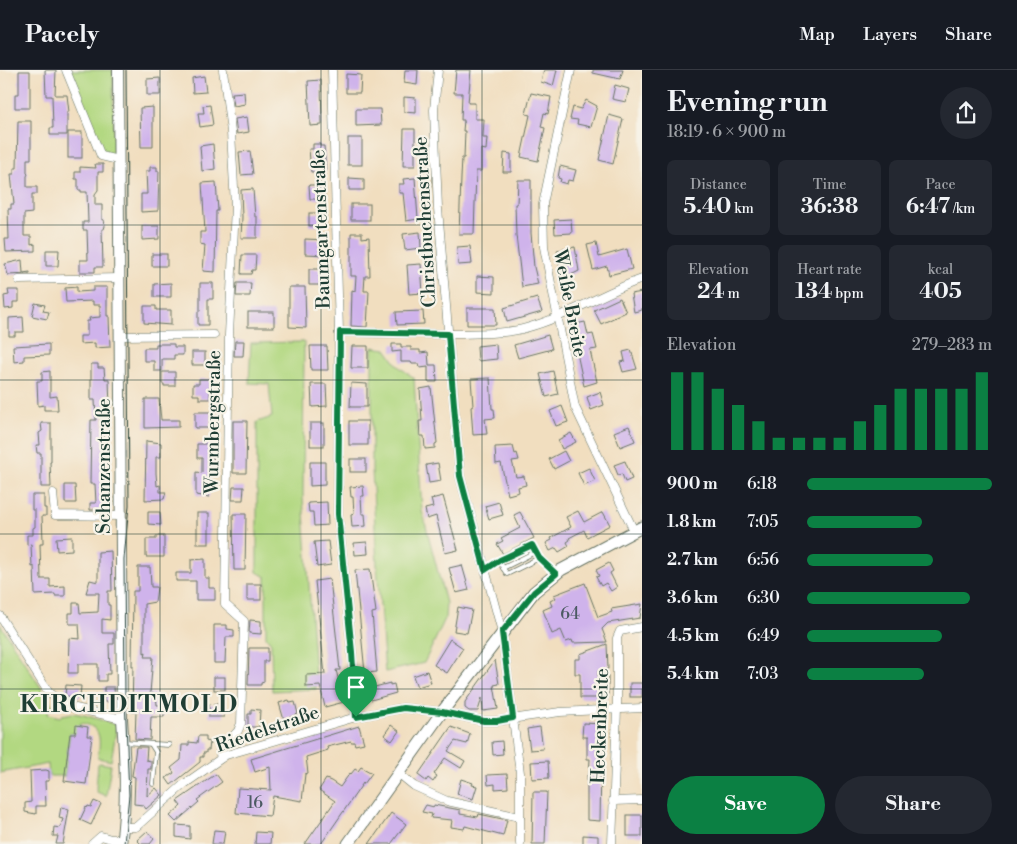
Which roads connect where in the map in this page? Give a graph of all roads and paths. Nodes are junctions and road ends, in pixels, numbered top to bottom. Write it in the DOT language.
graph roads {
  1 [pos="66,70"];
  2 [pos="118,70"];
  3 [pos="223,70"];
  4 [pos="332,70"];
  5 [pos="438,70"];
  6 [pos="571,70"];
  7 [pos="118,160"];
  8 [pos="119,278"];
  9 [pos="642,279"];
  10 [pos="19,280"];
  11 [pos="556,318"];
  12 [pos="340,332"];
  13 [pos="448,334"];
  14 [pos="214,335"];
  15 [pos="120,336"];
  16 [pos="53,493"];
  17 [pos="121,516"];
  18 [pos="638,529"];
  19 [pos="535,552"];
  20 [pos="539,558"];
  21 [pos="500,560"];
  22 [pos="503,568"];
  23 [pos="485,570"];
  24 [pos="556,574"];
  25 [pos="0,616"];
  26 [pos="642,626"];
  27 [pos="502,632"];
  28 [pos="642,708"];
  29 [pos="617,709"];
  30 [pos="442,712"];
  31 [pos="356,717"];
  32 [pos="513,718"];
  33 [pos="122,719"];
  34 [pos="124,742"];
  35 [pos="151,744"];
  36 [pos="169,745"];
  37 [pos="222,758"];
  38 [pos="398,774"];
  39 [pos="154,784"];
  40 [pos="642,800"];
  41 [pos="613,801"];
  42 [pos="520,816"];
  43 [pos="124,827"];
  44 [pos="122,842"];
  45 [pos="92,844"];
  46 [pos="348,844"];
  47 [pos="520,844"];
  48 [pos="612,844"];
  1 -- 7 [label="street"];
  2 -- 7 [label="street, Schanzenstraße"];
  3 -- 37 [label="street, Wurmbergstraße"];
  4 -- 12 [label="street, Baumgartenstraße"];
  5 -- 13 [label="street, Christbuchenstraße"];
  6 -- 11 [label="street, Weiße Breite"];
  7 -- 8 [label="street, Schanzenstraße"];
  8 -- 10 [label="street"];
  8 -- 15 [label="street, Schanzenstraße"];
  9 -- 11 [label="street"];
  11 -- 13 [label="street"];
  11 -- 18 [label="street, Weiße Breite"];
  12 -- 13 [label="street"];
  12 -- 31 [label="street, Baumgartenstraße"];
  13 -- 23 [label="street, Christbuchenstraße"];
  14 -- 15 [label="street"];
  15 -- 17 [label="street, Schanzenstraße"];
  16 -- 17 [label="street"];
  17 -- 33 [label="street, Schanzenstraße"];
  18 -- 24 [label="main road"];
  19 -- 20 [label="lane"];
  19 -- 21 [label="lane"];
  19 -- 22 [label="lane"];
  20 -- 22 [label="lane"];
  20 -- 24 [label="lane"];
  21 -- 22 [label="lane"];
  21 -- 23 [label="lane"];
  23 -- 27 [label="street, Christbuchenstraße"];
  24 -- 27 [label="main road"];
  25 -- 33 [label="street"];
  26 -- 29 [label="street, Heckenbreite"];
  27 -- 30 [label="main road"];
  27 -- 32 [label="street, Christbuchenstraße"];
  28 -- 29 [label="street, Riedelstraße"];
  29 -- 32 [label="street, Riedelstraße"];
  29 -- 41 [label="street, Heckenbreite"];
  30 -- 31 [label="street, Riedelstraße"];
  30 -- 32 [label="street, Riedelstraße"];
  30 -- 38 [label="main road"];
  31 -- 37 [label="street, Riedelstraße"];
  32 -- 42 [label="street, Christbuchenstraße"];
  33 -- 34 [label="street, Schanzenstraße"];
  34 -- 35 [label="lane"];
  34 -- 43 [label="street, Schanzenstraße"];
  35 -- 36 [label="lane"];
  35 -- 39 [label="lane"];
  37 -- 43 [label="street, Riedelstraße"];
  38 -- 42 [label="street"];
  38 -- 46 [label="main road"];
  40 -- 41 [label="street"];
  41 -- 48 [label="street, Heckenbreite"];
  42 -- 47 [label="street, Christbuchenstraße"];
  43 -- 44 [label="street, Schanzenstraße"];
  44 -- 45 [label="street"];
}
